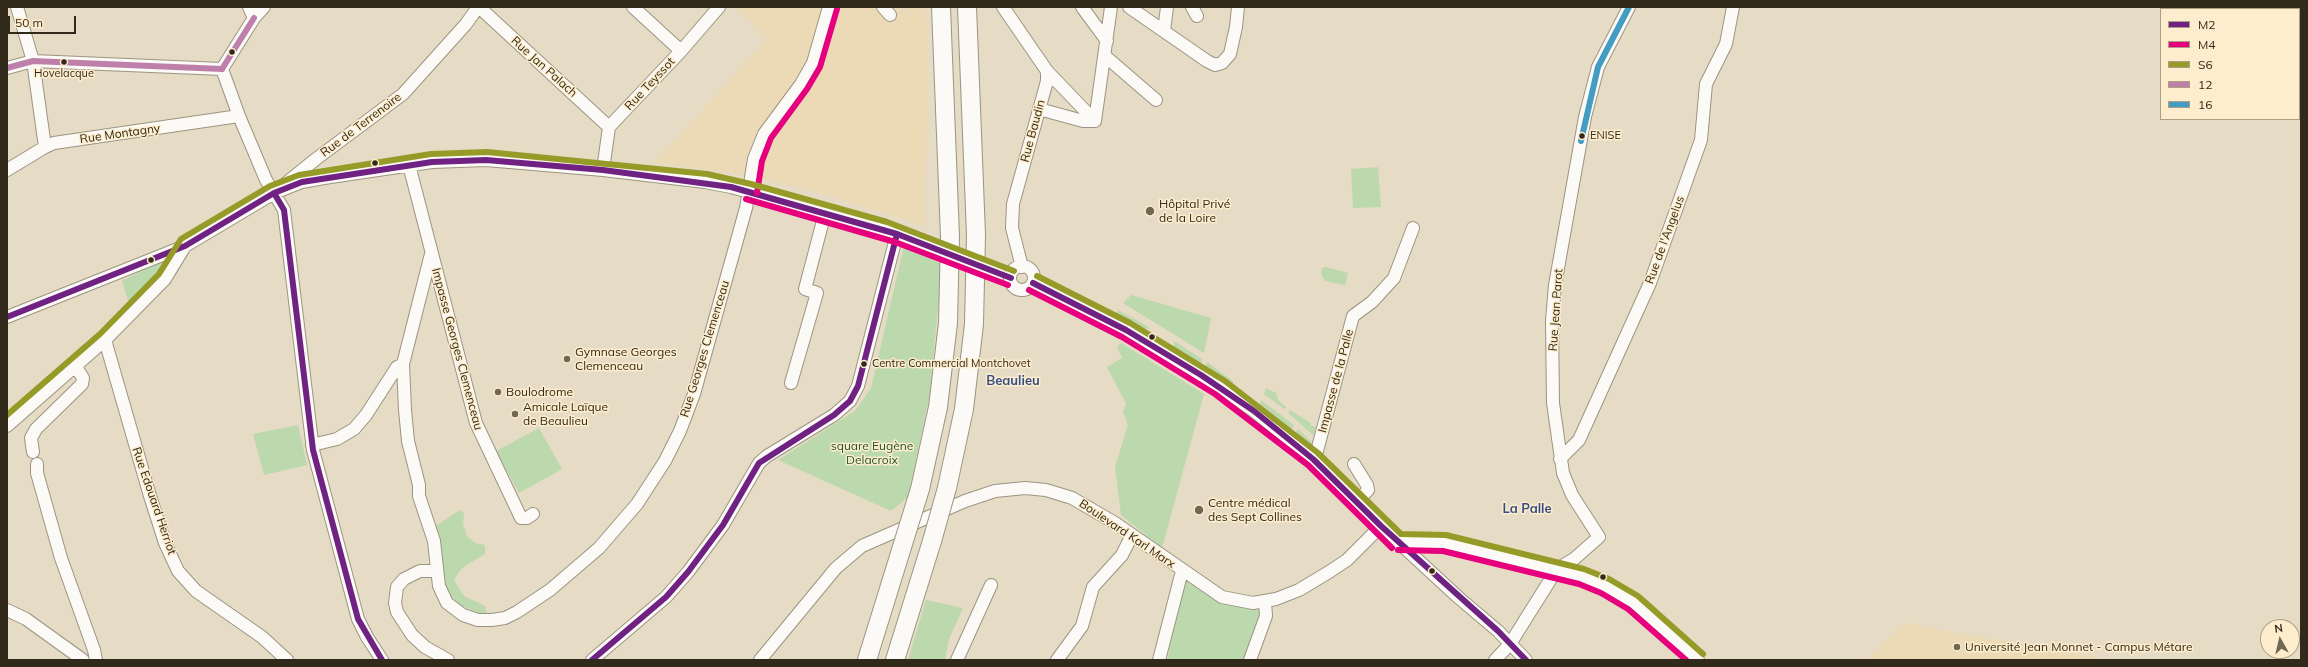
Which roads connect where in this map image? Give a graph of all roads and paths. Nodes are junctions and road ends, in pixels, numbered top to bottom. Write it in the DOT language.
graph roads {
  1 [pos="18,7"];
  2 [pos="264,7"];
  3 [pos="478,7"];
  4 [pos="633,7"];
  5 [pos="719,7"];
  6 [pos="829,7"];
  7 [pos="941,7"];
  8 [pos="967,7"];
  9 [pos="1003,7"];
  10 [pos="1082,7"];
  11 [pos="1111,7"];
  12 [pos="1129,7"];
  13 [pos="1167,7"];
  14 [pos="1238,7"];
  15 [pos="1629,7"];
  16 [pos="1733,7"];
  17 [pos="251,13"];
  18 [pos="1164,31"];
  19 [pos="1107,41"];
  20 [pos="681,51"];
  21 [pos="1105,56"];
  22 [pos="33,61"];
  23 [pos="7,68"];
  24 [pos="222,69"];
  25 [pos="1047,71"];
  26 [pos="1156,100"];
  27 [pos="1039,110"];
  28 [pos="239,116"];
  29 [pos="1095,121"];
  30 [pos="609,127"];
  31 [pos="45,146"];
  32 [pos="409,165"];
  33 [pos="7,170"];
  34 [pos="603,170"];
  35 [pos="749,192"];
  36 [pos="274,193"];
  37 [pos="825,213"];
  38 [pos="1414,228"];
  39 [pos="897,234"];
  40 [pos="185,246"];
  41 [pos="431,254"];
  42 [pos="1022,267"];
  43 [pos="1005,276"];
  44 [pos="1033,283"];
  45 [pos="7,317"];
  46 [pos="105,340"];
  47 [pos="403,364"];
  48 [pos="76,367"];
  49 [pos="791,384"];
  50 [pos="7,426"];
  51 [pos="312,445"];
  52 [pos="33,452"];
  53 [pos="1560,458"];
  54 [pos="1313,459"];
  55 [pos="37,464"];
  56 [pos="1354,464"];
  57 [pos="1356,502"];
  58 [pos="533,514"];
  59 [pos="1381,526"];
  60 [pos="1132,535"];
  61 [pos="1398,542"];
  62 [pos="1557,569"];
  63 [pos="1182,570"];
  64 [pos="436,571"];
  65 [pos="991,585"];
  66 [pos="1265,602"];
  67 [pos="7,610"];
  68 [pos="1510,644"];
  69 [pos="379,659"];
  70 [pos="82,660"];
  71 [pos="96,660"];
  72 [pos="287,660"];
  73 [pos="448,660"];
  74 [pos="592,660"];
  75 [pos="760,660"];
  76 [pos="867,660"];
  77 [pos="895,660"];
  78 [pos="956,660"];
  79 [pos="1057,660"];
  80 [pos="1159,660"];
  81 [pos="1250,660"];
  82 [pos="1495,660"];
  83 [pos="1526,660"];
  84 [pos="1698,660"];
  1 -- 22 [label="street"];
  2 -- 17 [label="street"];
  3 -- 30 [label="street, Rue Jan Palach"];
  3 -- 36 [label="street, Rue de Terrenoire"];
  4 -- 20 [label="street"];
  5 -- 20 [label="street, Rue Teyssot"];
  6 -- 35 [label="street, Rue Georges Clemenceau"];
  7 -- 76 [label="highway, bridge"];
  8 -- 77 [label="highway, bridge"];
  9 -- 25 [label="street"];
  10 -- 19 [label="street"];
  11 -- 19 [label="street"];
  12 -- 18 [label="street"];
  13 -- 18 [label="street"];
  14 -- 18 [label="street"];
  15 -- 53 [label="street, Rue Jean Parot"];
  16 -- 53 [label="street, Rue de l'Angelus"];
  17 -- 24 [label="street"];
  19 -- 21 [label="street"];
  20 -- 30 [label="street, Rue Teyssot"];
  21 -- 26 [label="street"];
  21 -- 29 [label="street"];
  22 -- 23 [label="street"];
  22 -- 24 [label="street"];
  22 -- 31 [label="street"];
  24 -- 28 [label="street"];
  25 -- 27 [label="street, Rue Baudin"];
  25 -- 29 [label="street"];
  27 -- 29 [label="street"];
  27 -- 42 [label="street, Rue Baudin"];
  28 -- 31 [label="street, Rue Montagny"];
  28 -- 36 [label="street"];
  30 -- 34 [label="street"];
  31 -- 33 [label="street, Rue Montagny"];
  32 -- 34 [label="street"];
  32 -- 36 [label="street"];
  32 -- 41 [label="street, Rue Georges Clemenceau"];
  34 -- 35 [label="street"];
  35 -- 37 [label="street"];
  35 -- 64 [label="street, Rue Georges Clemenceau"];
  36 -- 40 [label="street, Rue de Terrenoire"];
  36 -- 51 [label="street"];
  37 -- 39 [label="street"];
  37 -- 49 [label="street"];
  38 -- 54 [label="street, Impasse de la Palle"];
  39 -- 43 [label="street, bridge"];
  39 -- 74 [label="street"];
  40 -- 45 [label="street, Rue de Terrenoire"];
  40 -- 46 [label="street"];
  41 -- 47 [label="street, Rue Georges Clemenceau"];
  41 -- 58 [label="street, Impasse Georges Clemenceau"];
  42 -- 43 [label="street"];
  42 -- 44 [label="street"];
  43 -- 44 [label="street"];
  44 -- 54 [label="street"];
  46 -- 48 [label="street"];
  46 -- 72 [label="street, Rue Edouard Herriot"];
  47 -- 51 [label="street"];
  47 -- 64 [label="street, Rue Georges Clemenceau"];
  48 -- 50 [label="street"];
  48 -- 52 [label="street"];
  51 -- 69 [label="street"];
  53 -- 62 [label="street, Rue Jean Parot"];
  54 -- 57 [label="street"];
  55 -- 71 [label="street"];
  56 -- 57 [label="street"];
  57 -- 59 [label="street"];
  59 -- 61 [label="street"];
  59 -- 66 [label="street, Boulevard Karl Marx"];
  60 -- 63 [label="street, Boulevard Karl Marx"];
  60 -- 75 [label="street, Boulevard Karl Marx"];
  60 -- 79 [label="street"];
  61 -- 62 [label="street"];
  61 -- 68 [label="street"];
  62 -- 68 [label="street"];
  62 -- 84 [label="street"];
  63 -- 66 [label="street, Boulevard Karl Marx"];
  63 -- 80 [label="street"];
  64 -- 73 [label="street"];
  65 -- 78 [label="street"];
  66 -- 81 [label="street"];
  67 -- 70 [label="street"];
  68 -- 82 [label="street"];
  68 -- 83 [label="street"];
}
